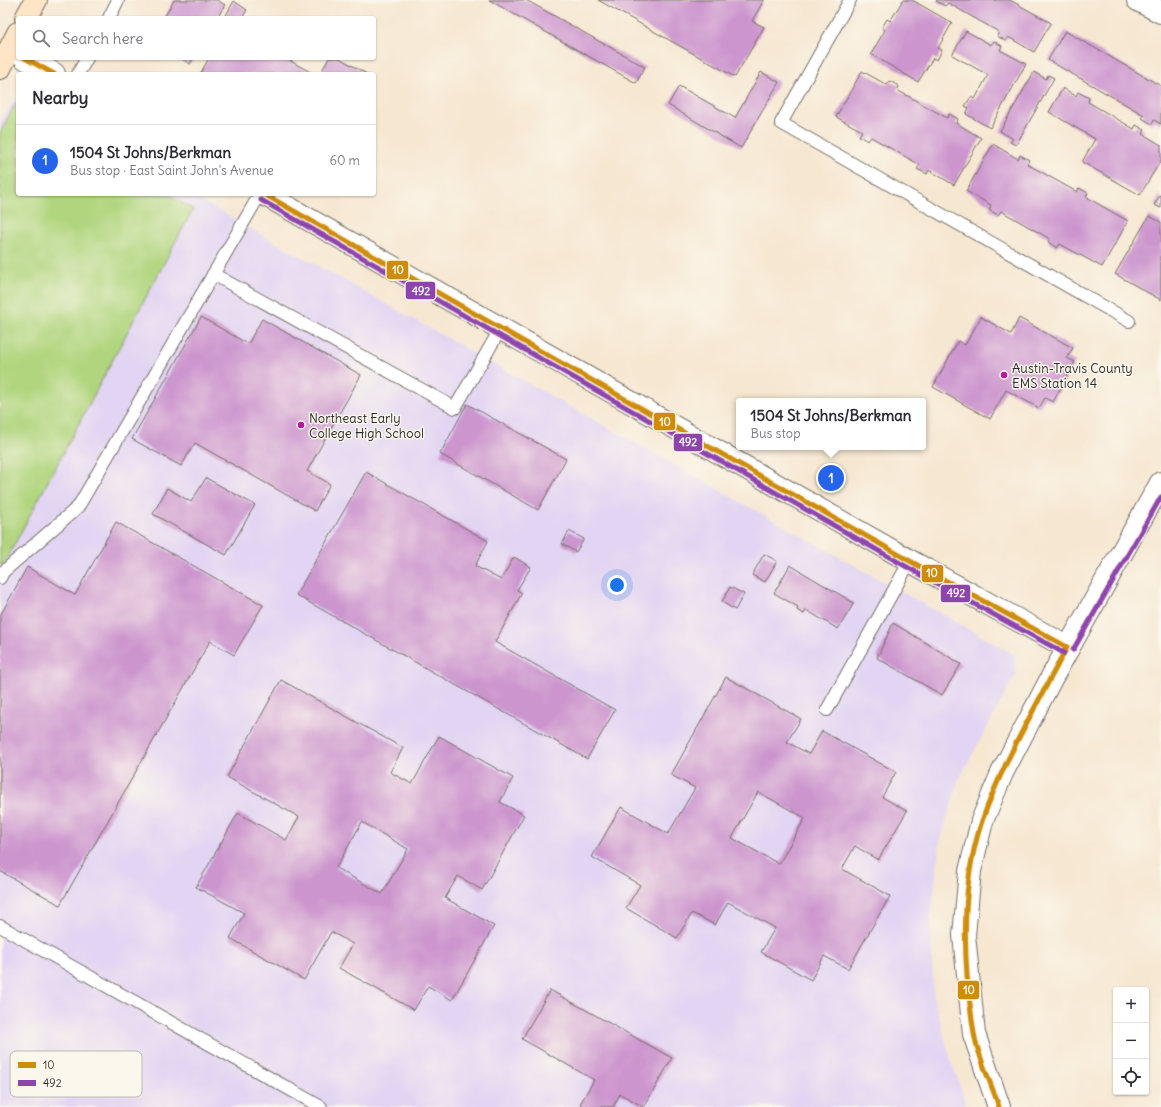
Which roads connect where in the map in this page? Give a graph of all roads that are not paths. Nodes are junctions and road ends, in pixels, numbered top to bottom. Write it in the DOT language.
graph roads {
  1 [pos="36,0"];
  2 [pos="118,0"];
  3 [pos="850,0"];
  4 [pos="1138,0"];
  5 [pos="1161,12"];
  6 [pos="27,16"];
  7 [pos="109,16"];
  8 [pos="28,60"];
  9 [pos="86,60"];
  10 [pos="50,72"];
  11 [pos="79,72"];
  12 [pos="259,196"];
  13 [pos="268,196"];
  14 [pos="213,274"];
  15 [pos="1129,320"];
  16 [pos="501,328"];
  17 [pos="1161,483"];
  18 [pos="910,561"];
  19 [pos="0,578"];
  20 [pos="1067,647"];
  21 [pos="827,710"];
  22 [pos="0,926"];
  23 [pos="321,1107"];
  24 [pos="999,1107"];
  1 -- 6 [label="main road"];
  2 -- 7 [label="lane"];
  3 -- 15 [label="lane"];
  4 -- 5 [label="street"];
  8 -- 10 [label="street"];
  9 -- 11 [label="lane"];
  12 -- 14 [label="lane"];
  13 -- 16 [label="street"];
  14 -- 16 [label="lane"];
  14 -- 19 [label="lane"];
  16 -- 18 [label="street"];
  17 -- 20 [label="street"];
  18 -- 20 [label="street"];
  18 -- 21 [label="lane"];
  20 -- 24 [label="street"];
  22 -- 23 [label="lane"];
}
